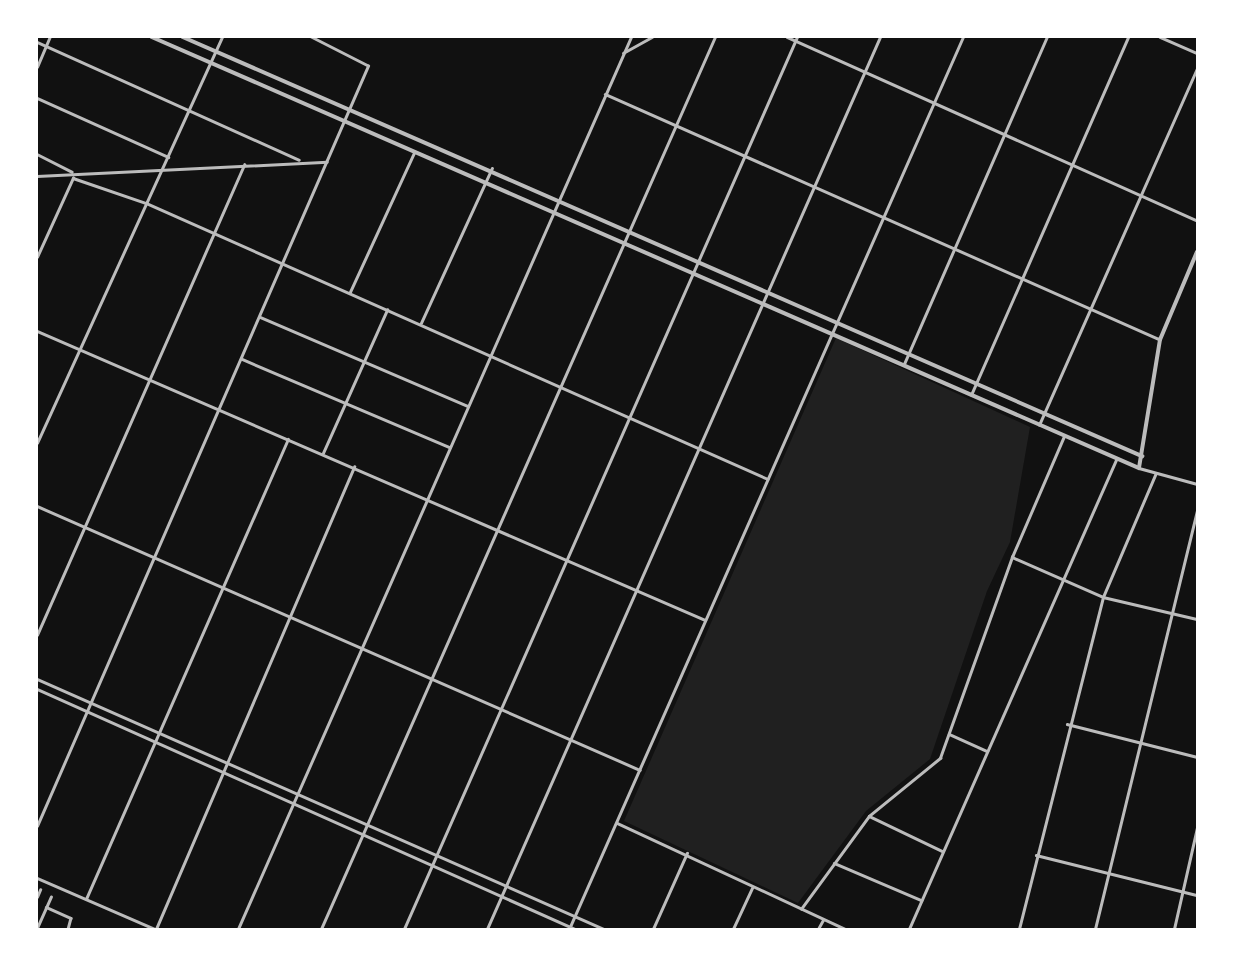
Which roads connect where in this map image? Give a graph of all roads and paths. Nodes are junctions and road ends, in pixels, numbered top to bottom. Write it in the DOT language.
graph roads {
  1 [pos="50,37"];
  2 [pos="152,37"];
  3 [pos="183,37"];
  4 [pos="222,37"];
  5 [pos="311,37"];
  6 [pos="631,37"];
  7 [pos="652,37"];
  8 [pos="715,37"];
  9 [pos="787,37"];
  10 [pos="880,37"];
  11 [pos="962,37"];
  12 [pos="1047,37"];
  13 [pos="1128,37"];
  14 [pos="1160,37"];
  15 [pos="797,38"];
  16 [pos="37,42"];
  17 [pos="46,46"];
  18 [pos="216,51"];
  19 [pos="624,53"];
  20 [pos="1197,53"];
  21 [pos="212,61"];
  22 [pos="37,67"];
  23 [pos="1197,69"];
  24 [pos="864,72"];
  25 [pos="605,94"];
  26 [pos="37,97"];
  27 [pos="932,103"];
  28 [pos="351,109"];
  29 [pos="191,111"];
  30 [pos="346,123"];
  31 [pos="677,126"];
  32 [pos="1002,135"];
  33 [pos="414,153"];
  34 [pos="37,154"];
  35 [pos="745,156"];
  36 [pos="169,158"];
  37 [pos="302,161"];
  38 [pos="328,162"];
  39 [pos="244,165"];
  40 [pos="1071,165"];
  41 [pos="164,167"];
  42 [pos="492,169"];
  43 [pos="73,173"];
  44 [pos="37,176"];
  45 [pos="73,178"];
  46 [pos="485,184"];
  47 [pos="814,187"];
  48 [pos="1140,196"];
  49 [pos="560,198"];
  50 [pos="146,202"];
  51 [pos="554,214"];
  52 [pos="882,220"];
  53 [pos="1197,220"];
  54 [pos="631,230"];
  55 [pos="214,232"];
  56 [pos="624,244"];
  57 [pos="952,251"];
  58 [pos="1197,252"];
  59 [pos="37,257"];
  60 [pos="699,260"];
  61 [pos="284,263"];
  62 [pos="694,274"];
  63 [pos="1020,280"];
  64 [pos="768,291"];
  65 [pos="351,292"];
  66 [pos="763,304"];
  67 [pos="388,309"];
  68 [pos="1091,309"];
  69 [pos="260,317"];
  70 [pos="837,321"];
  71 [pos="421,323"];
  72 [pos="37,331"];
  73 [pos="832,333"];
  74 [pos="1160,340"];
  75 [pos="79,349"];
  76 [pos="491,354"];
  77 [pos="908,355"];
  78 [pos="242,359"];
  79 [pos="364,363"];
  80 [pos="904,365"];
  81 [pos="149,379"];
  82 [pos="976,384"];
  83 [pos="562,388"];
  84 [pos="971,395"];
  85 [pos="345,404"];
  86 [pos="468,406"];
  87 [pos="220,410"];
  88 [pos="1045,412"];
  89 [pos="630,418"];
  90 [pos="1039,425"];
  91 [pos="1064,436"];
  92 [pos="288,439"];
  93 [pos="37,443"];
  94 [pos="450,447"];
  95 [pos="700,448"];
  96 [pos="323,453"];
  97 [pos="1142,456"];
  98 [pos="1116,460"];
  99 [pos="354,467"];
  100 [pos="1139,468"];
  101 [pos="1156,475"];
  102 [pos="768,479"];
  103 [pos="1197,484"];
  104 [pos="428,499"];
  105 [pos="37,506"];
  106 [pos="1197,511"];
  107 [pos="84,527"];
  108 [pos="498,529"];
  109 [pos="1012,557"];
  110 [pos="154,558"];
  111 [pos="567,559"];
  112 [pos="1063,581"];
  113 [pos="222,587"];
  114 [pos="636,590"];
  115 [pos="1103,597"];
  116 [pos="1173,614"];
  117 [pos="289,616"];
  118 [pos="1197,619"];
  119 [pos="706,621"];
  120 [pos="37,635"];
  121 [pos="363,647"];
  122 [pos="432,676"];
  123 [pos="37,679"];
  124 [pos="37,690"];
  125 [pos="91,703"];
  126 [pos="502,707"];
  127 [pos="87,711"];
  128 [pos="1068,724"];
  129 [pos="155,732"];
  130 [pos="949,734"];
  131 [pos="571,738"];
  132 [pos="152,740"];
  133 [pos="1141,743"];
  134 [pos="987,751"];
  135 [pos="1197,757"];
  136 [pos="225,762"];
  137 [pos="640,770"];
  138 [pos="222,771"];
  139 [pos="298,795"];
  140 [pos="294,803"];
  141 [pos="869,816"];
  142 [pos="617,823"];
  143 [pos="367,825"];
  144 [pos="37,826"];
  145 [pos="1197,828"];
  146 [pos="363,833"];
  147 [pos="942,851"];
  148 [pos="687,853"];
  149 [pos="436,855"];
  150 [pos="1036,855"];
  151 [pos="433,863"];
  152 [pos="834,863"];
  153 [pos="1109,873"];
  154 [pos="37,878"];
  155 [pos="506,886"];
  156 [pos="752,888"];
  157 [pos="40,890"];
  158 [pos="1183,891"];
  159 [pos="502,894"];
  160 [pos="1197,895"];
  161 [pos="37,897"];
  162 [pos="51,897"];
  163 [pos="86,899"];
  164 [pos="921,900"];
  165 [pos="46,907"];
  166 [pos="801,909"];
  167 [pos="37,914"];
  168 [pos="575,916"];
  169 [pos="42,917"];
  170 [pos="823,920"];
  171 [pos="37,928"];
  172 [pos="570,928"];
  173 [pos="68,929"];
  174 [pos="155,929"];
  175 [pos="238,929"];
  176 [pos="321,929"];
  177 [pos="404,929"];
  178 [pos="487,929"];
  179 [pos="575,929"];
  180 [pos="604,929"];
  181 [pos="653,929"];
  182 [pos="733,929"];
  183 [pos="818,929"];
  184 [pos="845,929"];
  185 [pos="909,929"];
  186 [pos="1019,929"];
  187 [pos="1095,929"];
  188 [pos="1174,929"];
  1 -- 17 [label="street"];
  2 -- 21 [label="street"];
  3 -- 18 [label="street"];
  4 -- 18 [label="street"];
  5 -- 28 [label="street"];
  6 -- 19 [label="street"];
  7 -- 19 [label="street"];
  8 -- 31 [label="street"];
  9 -- 15 [label="street"];
  10 -- 24 [label="street"];
  11 -- 27 [label="street"];
  12 -- 32 [label="street"];
  13 -- 40 [label="street"];
  14 -- 20 [label="street"];
  15 -- 24 [label="street"];
  15 -- 35 [label="street"];
  16 -- 17 [label="street"];
  17 -- 22 [label="street"];
  17 -- 29 [label="street"];
  18 -- 21 [label="street"];
  18 -- 28 [label="street"];
  19 -- 25 [label="street"];
  21 -- 29 [label="street"];
  21 -- 30 [label="street"];
  23 -- 48 [label="street"];
  24 -- 27 [label="street"];
  24 -- 47 [label="street"];
  25 -- 31 [label="street"];
  25 -- 49 [label="street"];
  26 -- 36 [label="street"];
  27 -- 32 [label="street"];
  27 -- 52 [label="street"];
  28 -- 30 [label="street"];
  28 -- 42 [label="street"];
  29 -- 36 [label="street"];
  29 -- 37 [label="street"];
  30 -- 33 [label="street"];
  30 -- 38 [label="street"];
  31 -- 35 [label="street"];
  31 -- 54 [label="street"];
  32 -- 40 [label="street"];
  32 -- 57 [label="street"];
  33 -- 46 [label="street"];
  33 -- 65 [label="street"];
  34 -- 43 [label="street"];
  35 -- 47 [label="street"];
  35 -- 60 [label="street"];
  36 -- 41 [label="street"];
  37 -- 38 [label="street"];
  37 -- 39 [label="street"];
  38 -- 61 [label="street"];
  39 -- 41 [label="street"];
  39 -- 55 [label="street"];
  40 -- 48 [label="street"];
  40 -- 63 [label="street"];
  41 -- 43 [label="street"];
  41 -- 50 [label="street"];
  42 -- 46 [label="street"];
  42 -- 49 [label="street"];
  43 -- 44 [label="street"];
  43 -- 45 [label="street"];
  45 -- 50 [label="street"];
  45 -- 59 [label="street"];
  46 -- 51 [label="street"];
  46 -- 71 [label="street"];
  47 -- 52 [label="street"];
  47 -- 64 [label="street"];
  48 -- 53 [label="street"];
  48 -- 68 [label="street"];
  49 -- 51 [label="street"];
  49 -- 54 [label="street"];
  50 -- 55 [label="street"];
  50 -- 75 [label="street"];
  51 -- 56 [label="street"];
  51 -- 76 [label="street"];
  52 -- 57 [label="street"];
  52 -- 70 [label="street"];
  54 -- 56 [label="street"];
  54 -- 60 [label="street"];
  55 -- 61 [label="street"];
  55 -- 81 [label="street"];
  56 -- 62 [label="street"];
  56 -- 83 [label="street"];
  57 -- 63 [label="street"];
  57 -- 77 [label="street"];
  58 -- 74 [label="street"];
  60 -- 62 [label="street"];
  60 -- 64 [label="street"];
  61 -- 65 [label="street"];
  61 -- 69 [label="street"];
  62 -- 66 [label="street"];
  62 -- 89 [label="street"];
  63 -- 68 [label="street"];
  63 -- 82 [label="street"];
  64 -- 66 [label="street"];
  64 -- 70 [label="street"];
  65 -- 67 [label="street"];
  66 -- 73 [label="street"];
  66 -- 95 [label="street"];
  67 -- 71 [label="street"];
  67 -- 79 [label="street"];
  68 -- 74 [label="street"];
  68 -- 88 [label="street"];
  69 -- 78 [label="street"];
  69 -- 79 [label="street"];
  70 -- 73 [label="street"];
  70 -- 77 [label="street"];
  71 -- 76 [label="street"];
  72 -- 75 [label="street"];
  73 -- 80 [label="street"];
  73 -- 102 [label="street"];
  74 -- 97 [label="street"];
  75 -- 81 [label="street"];
  75 -- 93 [label="street"];
  76 -- 83 [label="street"];
  76 -- 86 [label="street"];
  77 -- 80 [label="street"];
  77 -- 82 [label="street"];
  78 -- 85 [label="street"];
  78 -- 87 [label="street"];
  79 -- 85 [label="street"];
  79 -- 86 [label="street"];
  80 -- 84 [label="street"];
  81 -- 87 [label="street"];
  81 -- 107 [label="street"];
  82 -- 84 [label="street"];
  82 -- 88 [label="street"];
  83 -- 89 [label="street"];
  83 -- 108 [label="street"];
  84 -- 90 [label="street"];
  85 -- 94 [label="street"];
  85 -- 96 [label="street"];
  86 -- 94 [label="street"];
  87 -- 92 [label="street"];
  87 -- 110 [label="street"];
  88 -- 90 [label="street"];
  88 -- 97 [label="street"];
  89 -- 95 [label="street"];
  89 -- 111 [label="street"];
  90 -- 91 [label="street"];
  91 -- 98 [label="street"];
  91 -- 109 [label="street"];
  92 -- 96 [label="street"];
  92 -- 113 [label="street"];
  94 -- 104 [label="street"];
  95 -- 102 [label="street"];
  95 -- 114 [label="street"];
  96 -- 99 [label="street"];
  97 -- 100 [label="street"];
  98 -- 100 [label="street"];
  98 -- 112 [label="street"];
  99 -- 104 [label="street"];
  99 -- 117 [label="street"];
  100 -- 101 [label="street"];
  101 -- 103 [label="street"];
  101 -- 115 [label="street"];
  102 -- 119 [label="street"];
  104 -- 108 [label="street"];
  104 -- 121 [label="street"];
  105 -- 107 [label="street"];
  106 -- 116 [label="street"];
  107 -- 110 [label="street"];
  107 -- 120 [label="street"];
  108 -- 111 [label="street"];
  108 -- 122 [label="street"];
  109 -- 112 [label="street"];
  109 -- 130 [label="street"];
  110 -- 113 [label="street"];
  110 -- 125 [label="street"];
  111 -- 114 [label="street"];
  111 -- 126 [label="street"];
  112 -- 115 [label="street"];
  112 -- 134 [label="street"];
  113 -- 117 [label="street"];
  113 -- 129 [label="street"];
  114 -- 119 [label="street"];
  114 -- 131 [label="street"];
  115 -- 116 [label="street"];
  115 -- 128 [label="street"];
  116 -- 118 [label="street"];
  116 -- 133 [label="street"];
  117 -- 121 [label="street"];
  117 -- 136 [label="street"];
  119 -- 137 [label="street"];
  121 -- 122 [label="street"];
  121 -- 139 [label="street"];
  122 -- 126 [label="street"];
  122 -- 143 [label="street"];
  123 -- 125 [label="street"];
  124 -- 127 [label="street"];
  125 -- 127 [label="street"];
  125 -- 129 [label="street"];
  126 -- 131 [label="street"];
  126 -- 149 [label="street"];
  127 -- 132 [label="street"];
  127 -- 144 [label="street"];
  128 -- 133 [label="street"];
  128 -- 150 [label="street"];
  129 -- 132 [label="street"];
  129 -- 136 [label="street"];
  130 -- 134 [label="street"];
  130 -- 141 [label="street"];
  131 -- 137 [label="street"];
  131 -- 155 [label="street"];
  132 -- 138 [label="street"];
  132 -- 163 [label="street"];
  133 -- 135 [label="street"];
  133 -- 153 [label="street"];
  134 -- 147 [label="street"];
  136 -- 138 [label="street"];
  136 -- 139 [label="street"];
  137 -- 142 [label="street"];
  138 -- 140 [label="street"];
  138 -- 174 [label="street"];
  139 -- 140 [label="street"];
  139 -- 143 [label="street"];
  140 -- 146 [label="street"];
  140 -- 175 [label="street"];
  141 -- 147 [label="street"];
  141 -- 152 [label="street"];
  142 -- 148 [label="street"];
  142 -- 168 [label="street"];
  143 -- 146 [label="street"];
  143 -- 149 [label="street"];
  145 -- 158 [label="street"];
  146 -- 151 [label="street"];
  146 -- 176 [label="street"];
  147 -- 164 [label="street"];
  148 -- 156 [label="street"];
  148 -- 181 [label="street"];
  149 -- 151 [label="street"];
  149 -- 155 [label="street"];
  150 -- 153 [label="street"];
  150 -- 186 [label="street"];
  151 -- 159 [label="street"];
  151 -- 177 [label="street"];
  152 -- 164 [label="street"];
  152 -- 166 [label="street"];
  153 -- 158 [label="street"];
  153 -- 187 [label="street"];
  154 -- 163 [label="street"];
  155 -- 159 [label="street"];
  155 -- 168 [label="street"];
  156 -- 166 [label="street"];
  156 -- 182 [label="street"];
  157 -- 161 [label="street"];
  158 -- 160 [label="street"];
  158 -- 188 [label="street"];
  159 -- 172 [label="street"];
  159 -- 178 [label="street"];
  162 -- 165 [label="street"];
  163 -- 174 [label="street"];
  164 -- 185 [label="street"];
  165 -- 169 [label="street"];
  165 -- 173 [label="street"];
  166 -- 170 [label="street"];
  167 -- 169 [label="street"];
  168 -- 172 [label="street"];
  168 -- 180 [label="street"];
  169 -- 171 [label="street"];
  170 -- 183 [label="street"];
  170 -- 184 [label="street"];
  172 -- 179 [label="street"];
}
